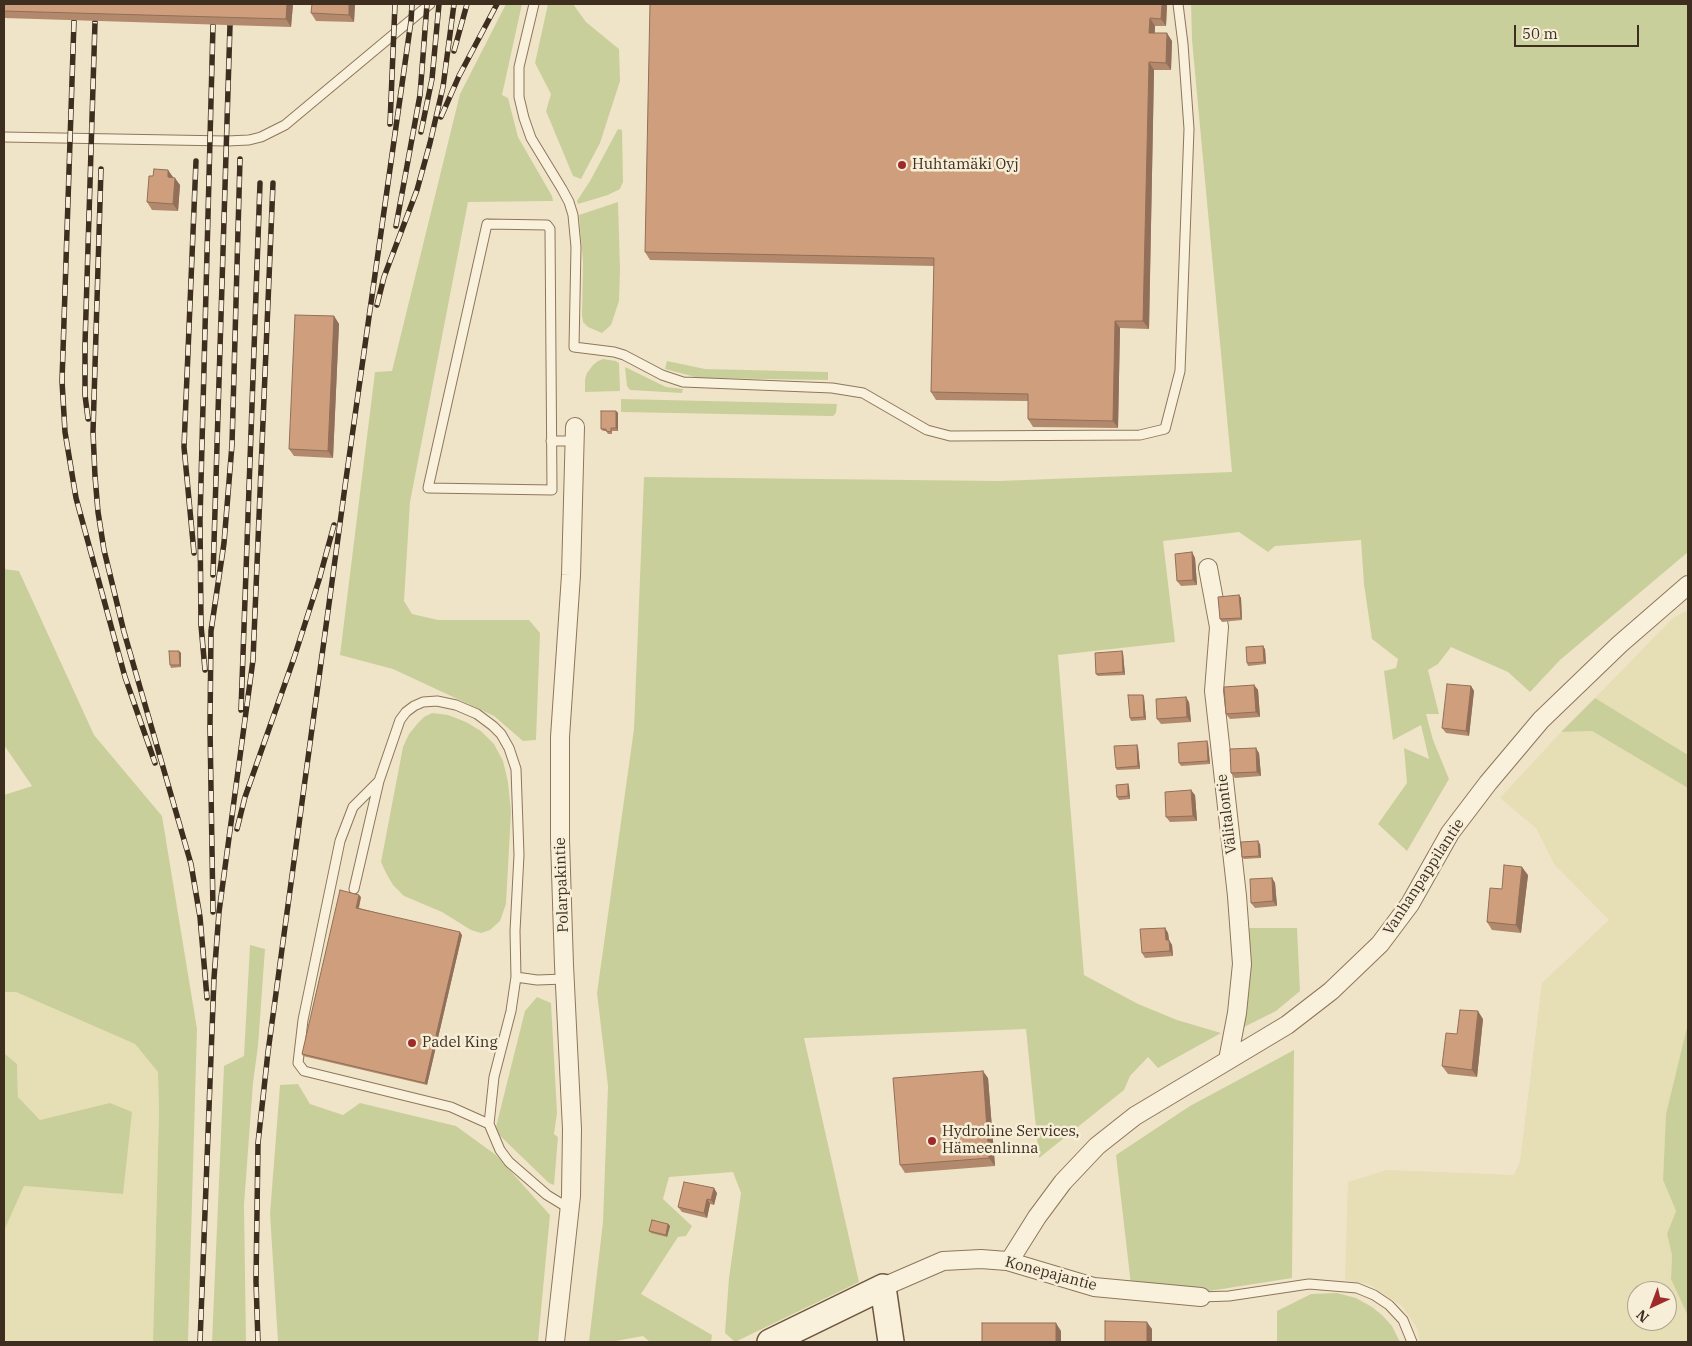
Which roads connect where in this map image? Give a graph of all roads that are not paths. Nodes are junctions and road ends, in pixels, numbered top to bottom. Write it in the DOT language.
graph roads {
  1 [pos="430,4"];
  2 [pos="534,4"];
  3 [pos="1178,4"];
  4 [pos="4,137"];
  5 [pos="575,434"];
  6 [pos="551,441"];
  7 [pos="1208,568"];
  8 [pos="1688,586"];
  9 [pos="379,781"];
  10 [pos="354,889"];
  11 [pos="516,977"];
  12 [pos="564,979"];
  13 [pos="1228,1060"];
  14 [pos="489,1124"];
  15 [pos="570,1209"];
  16 [pos="1007,1261"];
  17 [pos="883,1287"];
  18 [pos="1201,1297"];
  19 [pos="555,1342"];
  20 [pos="770,1342"];
  21 [pos="891,1342"];
  22 [pos="1412,1342"];
  1 -- 4 [label="lane"];
  2 -- 3 [label="lane"];
  5 -- 6 [label="lane"];
  5 -- 12 [label="street, Polarpakintie"];
  6 -- 6 [label="lane"];
  7 -- 13 [label="street, Välitalontie"];
  8 -- 13 [label="street, Vanhanpappilantie"];
  9 -- 10 [label="lane"];
  9 -- 11 [label="lane"];
  9 -- 14 [label="lane"];
  11 -- 12 [label="lane"];
  11 -- 14 [label="lane"];
  12 -- 15 [label="street, Polarpakintie"];
  13 -- 16 [label="street, Vanhanpappilantie"];
  14 -- 15 [label="lane"];
  15 -- 19 [label="street, Polarpakintie"];
  16 -- 17 [label="street, Konepajantie"];
  16 -- 18 [label="street, Konepajantie"];
  17 -- 20 [label="street, Konepajantie"];
  17 -- 21 [label="street"];
  18 -- 22 [label="lane"];
}
